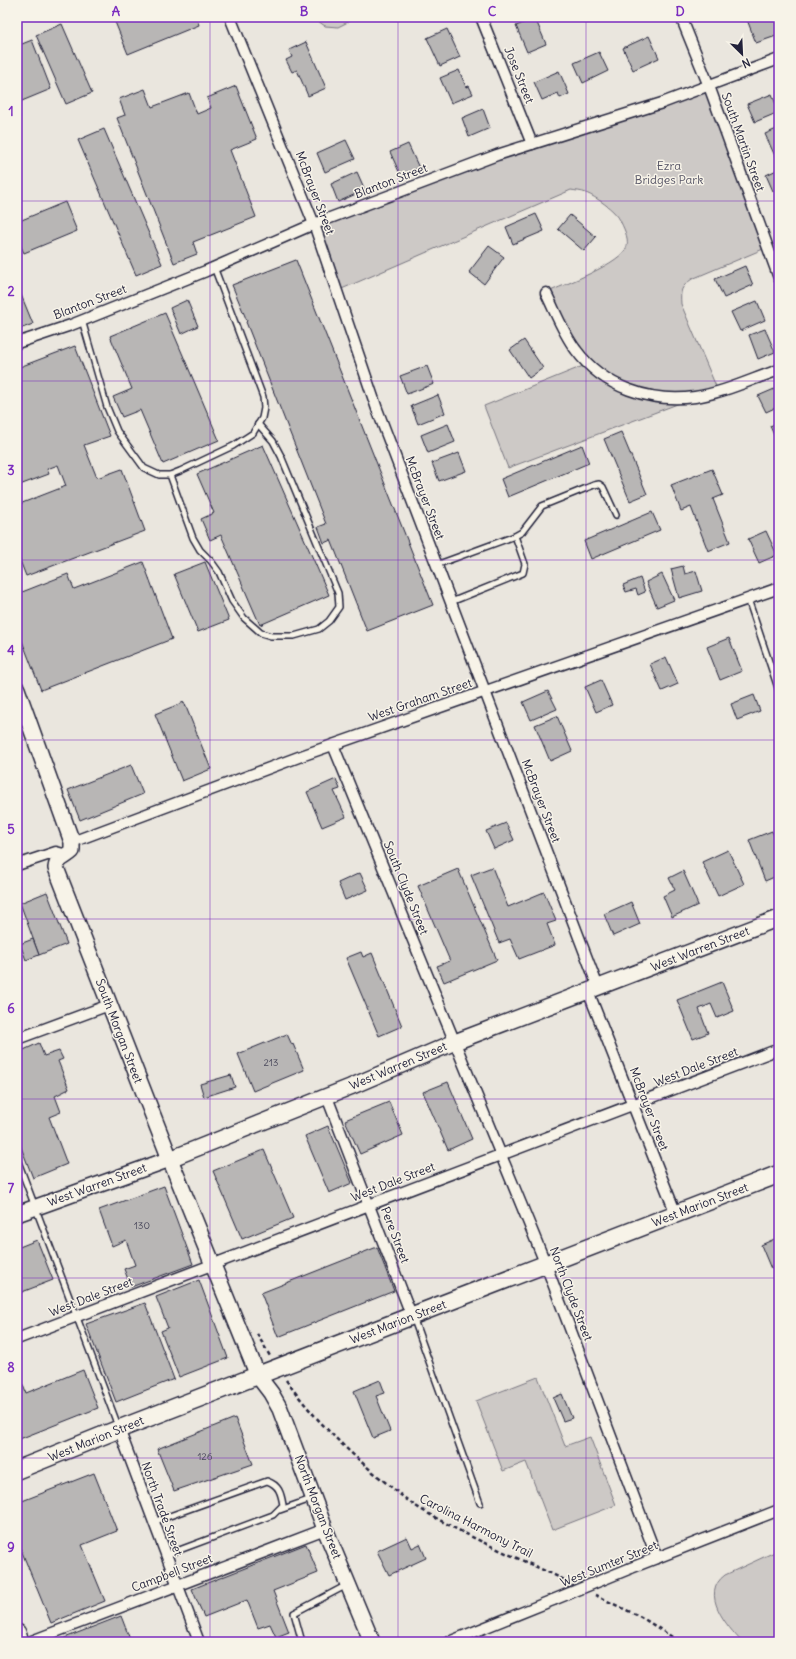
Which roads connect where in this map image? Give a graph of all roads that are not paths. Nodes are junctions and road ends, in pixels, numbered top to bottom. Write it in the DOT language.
graph roads {
  1 [pos="230,17"];
  2 [pos="481,17"];
  3 [pos="681,17"];
  4 [pos="779,59"];
  5 [pos="709,86"];
  6 [pos="532,144"];
  7 [pos="314,224"];
  8 [pos="214,267"];
  9 [pos="779,278"];
  10 [pos="546,293"];
  11 [pos="82,320"];
  12 [pos="17,343"];
  13 [pos="779,370"];
  14 [pos="258,424"];
  15 [pos="170,474"];
  16 [pos="616,515"];
  17 [pos="515,536"];
  18 [pos="436,564"];
  19 [pos="779,588"];
  20 [pos="748,599"];
  21 [pos="451,602"];
  22 [pos="17,689"];
  23 [pos="779,691"];
  24 [pos="485,692"];
  25 [pos="333,745"];
  26 [pos="70,848"];
  27 [pos="17,865"];
  28 [pos="779,918"];
  29 [pos="593,989"];
  30 [pos="109,1005"];
  31 [pos="17,1039"];
  32 [pos="455,1042"];
  33 [pos="779,1049"];
  34 [pos="327,1097"];
  35 [pos="633,1104"];
  36 [pos="501,1155"];
  37 [pos="17,1159"];
  38 [pos="170,1159"];
  39 [pos="779,1174"];
  40 [pos="369,1205"];
  41 [pos="35,1208"];
  42 [pos="17,1214"];
  43 [pos="676,1214"];
  44 [pos="213,1264"];
  45 [pos="546,1264"];
  46 [pos="76,1316"];
  47 [pos="412,1316"];
  48 [pos="17,1339"];
  49 [pos="258,1376"];
  50 [pos="119,1429"];
  51 [pos="17,1470"];
  52 [pos="313,1498"];
  53 [pos="480,1503"];
  54 [pos="779,1510"];
  55 [pos="279,1511"];
  56 [pos="153,1522"];
  57 [pos="325,1529"];
  58 [pos="166,1554"];
  59 [pos="657,1558"];
  60 [pos="177,1585"];
  61 [pos="348,1585"];
  62 [pos="17,1633"];
  63 [pos="20,1642"];
  64 [pos="29,1642"];
  65 [pos="199,1642"];
  66 [pos="302,1642"];
  67 [pos="372,1642"];
  68 [pos="449,1642"];
  1 -- 7 [label="street, McBrayer Street"];
  2 -- 6 [label="street, Jose Street"];
  3 -- 5 [label="street, South Martin Street"];
  4 -- 5 [label="street, Blanton Street"];
  5 -- 6 [label="street, Blanton Street"];
  5 -- 9 [label="street, South Martin Street"];
  6 -- 7 [label="street, Blanton Street"];
  7 -- 8 [label="street, Blanton Street"];
  7 -- 18 [label="street, McBrayer Street"];
  8 -- 11 [label="street, Blanton Street"];
  8 -- 14 [label="lane"];
  10 -- 13 [label="street"];
  11 -- 12 [label="street, Blanton Street"];
  11 -- 15 [label="lane"];
  14 -- 15 [label="lane"];
  14 -- 15 [label="lane"];
  16 -- 17 [label="lane"];
  17 -- 18 [label="lane"];
  17 -- 21 [label="lane"];
  18 -- 21 [label="street, McBrayer Street"];
  19 -- 20 [label="street, West Graham Street"];
  20 -- 23 [label="lane"];
  20 -- 24 [label="street, West Graham Street"];
  21 -- 24 [label="street, McBrayer Street"];
  22 -- 26 [label="street"];
  24 -- 25 [label="street, West Graham Street"];
  24 -- 29 [label="street, McBrayer Street"];
  25 -- 26 [label="street, West Graham Street"];
  25 -- 32 [label="street, South Clyde Street"];
  26 -- 27 [label="street, West Graham Street"];
  26 -- 30 [label="street, South Morgan Street"];
  28 -- 29 [label="street, West Warren Street"];
  29 -- 32 [label="street, West Warren Street"];
  29 -- 35 [label="street, McBrayer Street"];
  30 -- 31 [label="street"];
  30 -- 38 [label="street, South Morgan Street"];
  32 -- 34 [label="street, West Warren Street"];
  32 -- 36 [label="street, North Clyde Street"];
  33 -- 35 [label="street, West Dale Street"];
  34 -- 38 [label="street, West Warren Street"];
  34 -- 40 [label="street, Pere Street"];
  35 -- 36 [label="street, West Dale Street"];
  35 -- 43 [label="street, McBrayer Street"];
  36 -- 40 [label="street, West Dale Street"];
  36 -- 45 [label="street, North Clyde Street"];
  37 -- 41 [label="lane"];
  38 -- 41 [label="street, West Warren Street"];
  38 -- 44 [label="street, South Morgan Street"];
  39 -- 43 [label="main road, West Marion Street"];
  40 -- 44 [label="street, West Dale Street"];
  40 -- 47 [label="street, Pere Street"];
  41 -- 42 [label="street, West Warren Street"];
  41 -- 46 [label="lane"];
  43 -- 45 [label="main road, West Marion Street"];
  44 -- 46 [label="street, West Dale Street"];
  44 -- 49 [label="street, South Morgan Street"];
  45 -- 47 [label="main road, West Marion Street"];
  45 -- 59 [label="street, North Clyde Street"];
  46 -- 48 [label="street, West Dale Street"];
  46 -- 50 [label="lane"];
  47 -- 49 [label="main road, West Marion Street"];
  47 -- 53 [label="lane"];
  49 -- 50 [label="main road, West Marion Street"];
  49 -- 52 [label="street, North Morgan Street"];
  50 -- 51 [label="main road, West Marion Street"];
  50 -- 56 [label="street, North Trade Street"];
  52 -- 55 [label="lane"];
  52 -- 57 [label="street, North Morgan Street"];
  54 -- 59 [label="street, West Sumter Street"];
  55 -- 56 [label="lane"];
  55 -- 58 [label="lane"];
  56 -- 58 [label="street, North Trade Street"];
  57 -- 60 [label="street, Campbell Street"];
  57 -- 61 [label="street, North Morgan Street"];
  58 -- 60 [label="street, North Trade Street"];
  59 -- 68 [label="street, West Sumter Street, bridge"];
  60 -- 64 [label="street, Campbell Street"];
  60 -- 65 [label="street, North Trade Street"];
  61 -- 66 [label="lane"];
  61 -- 67 [label="street, North Morgan Street"];
  62 -- 63 [label="main road"];
}
